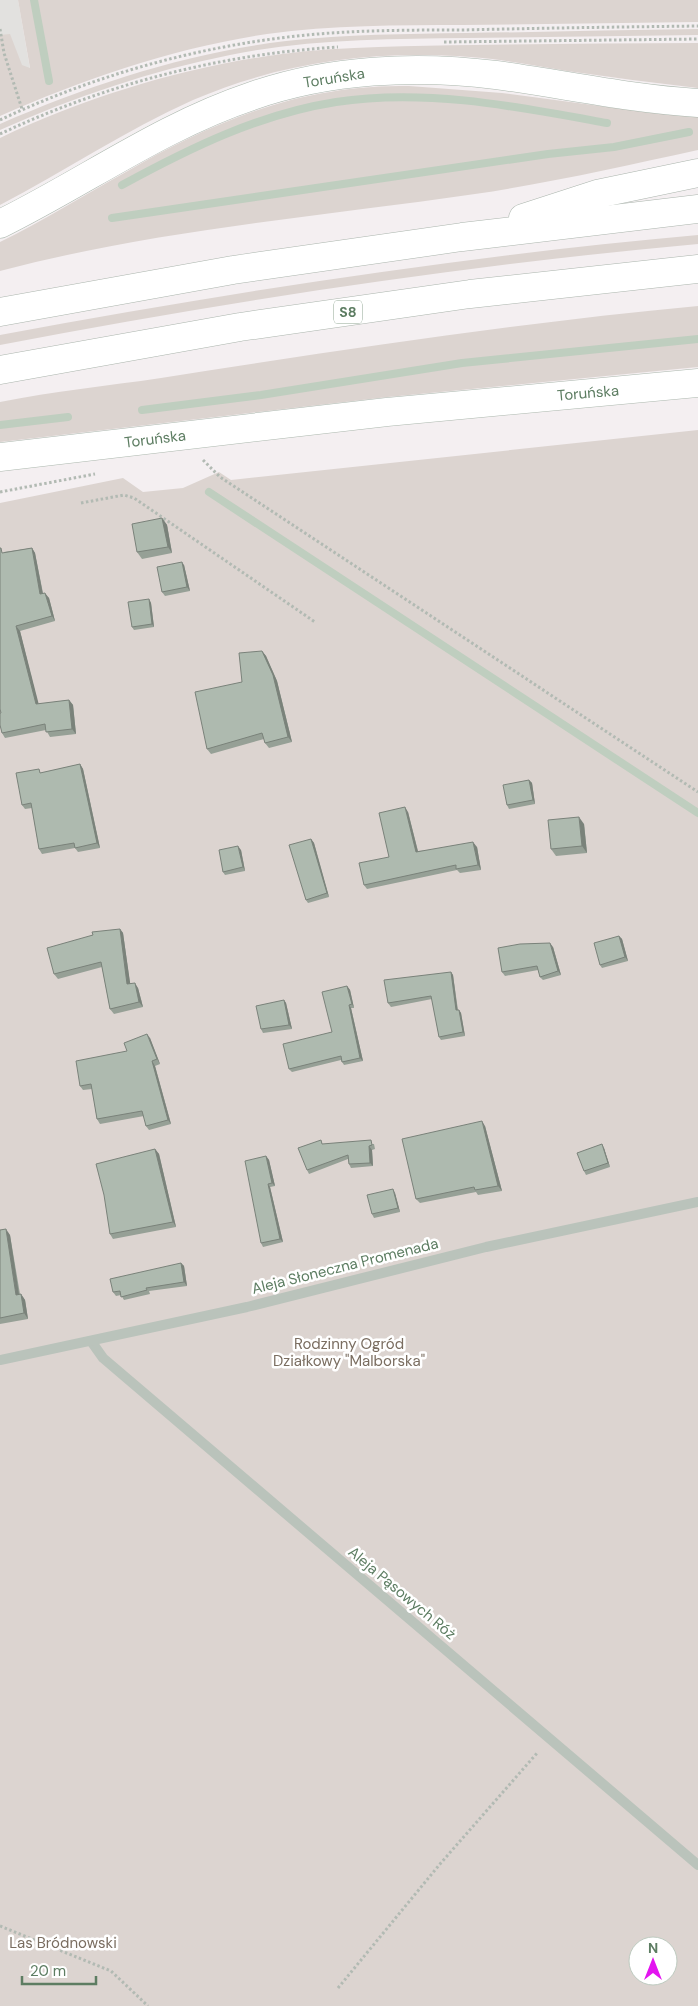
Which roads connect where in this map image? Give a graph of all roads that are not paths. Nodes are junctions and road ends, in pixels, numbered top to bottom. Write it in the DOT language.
graph roads {
  1 [pos="698,103"];
  2 [pos="698,173"];
  3 [pos="698,210"];
  4 [pos="0,224"];
  5 [pos="462,237"];
  6 [pos="698,269"];
  7 [pos="0,312"];
  8 [pos="0,370"];
  9 [pos="698,383"];
  10 [pos="0,457"];
  11 [pos="698,1202"];
  12 [pos="91,1341"];
  13 [pos="0,1360"];
  14 [pos="698,1865"];
  1 -- 4 [label="main road, Toruńska"];
  2 -- 5 [label="main road"];
  3 -- 5 [label="main road"];
  5 -- 7 [label="main road"];
  6 -- 8 [label="main road, S8"];
  9 -- 10 [label="main road, Toruńska"];
  11 -- 12 [label="lane, Aleja Słoneczna Promenada"];
  12 -- 13 [label="lane, Aleja Słoneczna Promenada"];
  12 -- 14 [label="lane, Aleja Pąsowych Róż"];
}
